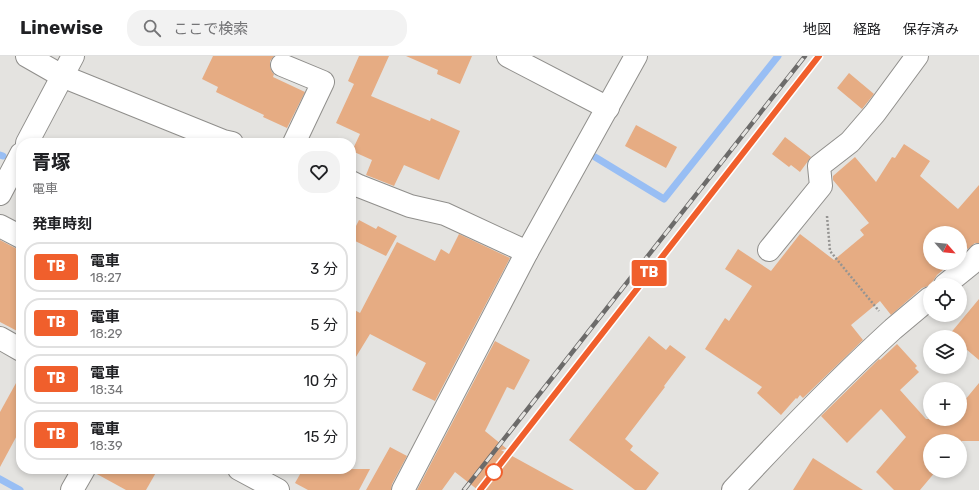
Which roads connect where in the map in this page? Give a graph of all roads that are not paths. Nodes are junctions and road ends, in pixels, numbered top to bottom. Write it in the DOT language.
graph roads {
  1 [pos="27,56"];
  2 [pos="73,56"];
  3 [pos="508,56"];
  4 [pos="636,56"];
  5 [pos="917,56"];
  6 [pos="282,64"];
  7 [pos="62,76"];
  8 [pos="608,108"];
  9 [pos="30,138"];
  10 [pos="216,138"];
  11 [pos="296,138"];
  12 [pos="11,162"];
  13 [pos="356,184"];
  14 [pos="0,194"];
  15 [pos="0,226"];
  16 [pos="16,234"];
  17 [pos="769,250"];
  18 [pos="527,252"];
  19 [pos="979,255"];
  20 [pos="954,278"];
  21 [pos="923,304"];
  22 [pos="0,338"];
  23 [pos="16,347"];
  24 [pos="81,474"];
  25 [pos="248,474"];
  26 [pos="72,490"];
  27 [pos="278,490"];
  28 [pos="403,490"];
  29 [pos="733,490"];
  1 -- 7 [label="street"];
  2 -- 7 [label="street"];
  3 -- 8 [label="street"];
  4 -- 8 [label="street"];
  5 -- 17 [label="street"];
  6 -- 11 [label="street"];
  7 -- 9 [label="street"];
  7 -- 10 [label="street"];
  8 -- 18 [label="street"];
  12 -- 14 [label="street"];
  13 -- 18 [label="street"];
  15 -- 16 [label="street"];
  18 -- 28 [label="street"];
  19 -- 20 [label="street"];
  21 -- 29 [label="street"];
  22 -- 23 [label="street"];
  24 -- 26 [label="street"];
  25 -- 27 [label="street"];
}
